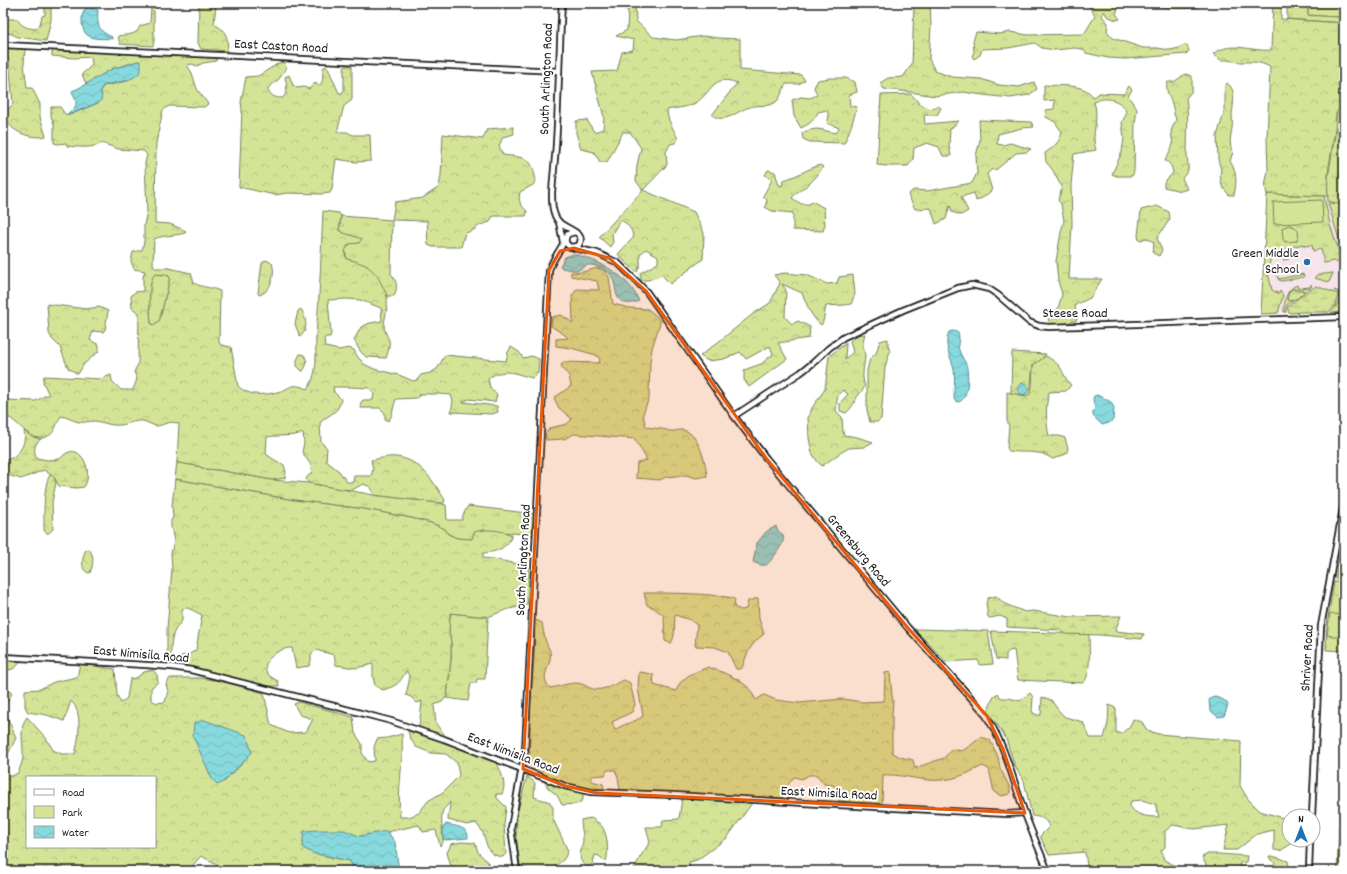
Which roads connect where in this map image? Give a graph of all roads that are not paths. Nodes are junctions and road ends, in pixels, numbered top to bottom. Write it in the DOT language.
graph roads {
  1 [pos="562,3"];
  2 [pos="3,45"];
  3 [pos="559,71"];
  4 [pos="561,224"];
  5 [pos="575,232"];
  6 [pos="565,238"];
  7 [pos="581,241"];
  8 [pos="563,245"];
  9 [pos="572,248"];
  10 [pos="588,250"];
  11 [pos="560,251"];
  12 [pos="1344,317"];
  13 [pos="734,416"];
  14 [pos="1344,503"];
  15 [pos="3,657"];
  16 [pos="523,769"];
  17 [pos="1312,808"];
  18 [pos="1025,814"];
  19 [pos="1310,848"];
  20 [pos="517,871"];
  21 [pos="1048,871"];
  22 [pos="1309,871"];
  1 -- 3 [label="street, South Arlington Road"];
  2 -- 3 [label="street, East Caston Road"];
  3 -- 4 [label="street, South Arlington Road"];
  4 -- 5 [label="street"];
  4 -- 6 [label="street"];
  4 -- 8 [label="street"];
  5 -- 6 [label="street"];
  5 -- 7 [label="street"];
  6 -- 8 [label="street, South Arlington Road"];
  6 -- 9 [label="street"];
  7 -- 9 [label="street"];
  7 -- 10 [label="street"];
  8 -- 11 [label="street, South Arlington Road"];
  9 -- 10 [label="street, Greensburg Road"];
  9 -- 11 [label="street"];
  10 -- 13 [label="street, Greensburg Road"];
  11 -- 16 [label="street, South Arlington Road"];
  12 -- 13 [label="street, Steese Road"];
  13 -- 18 [label="street, Greensburg Road"];
  14 -- 17 [label="street, Shriver Road"];
  15 -- 16 [label="street, East Nimisila Road"];
  16 -- 18 [label="street, East Nimisila Road"];
  16 -- 20 [label="street, South Arlington Road"];
  18 -- 21 [label="street, Greensburg Road"];
  19 -- 22 [label="street"];
}
